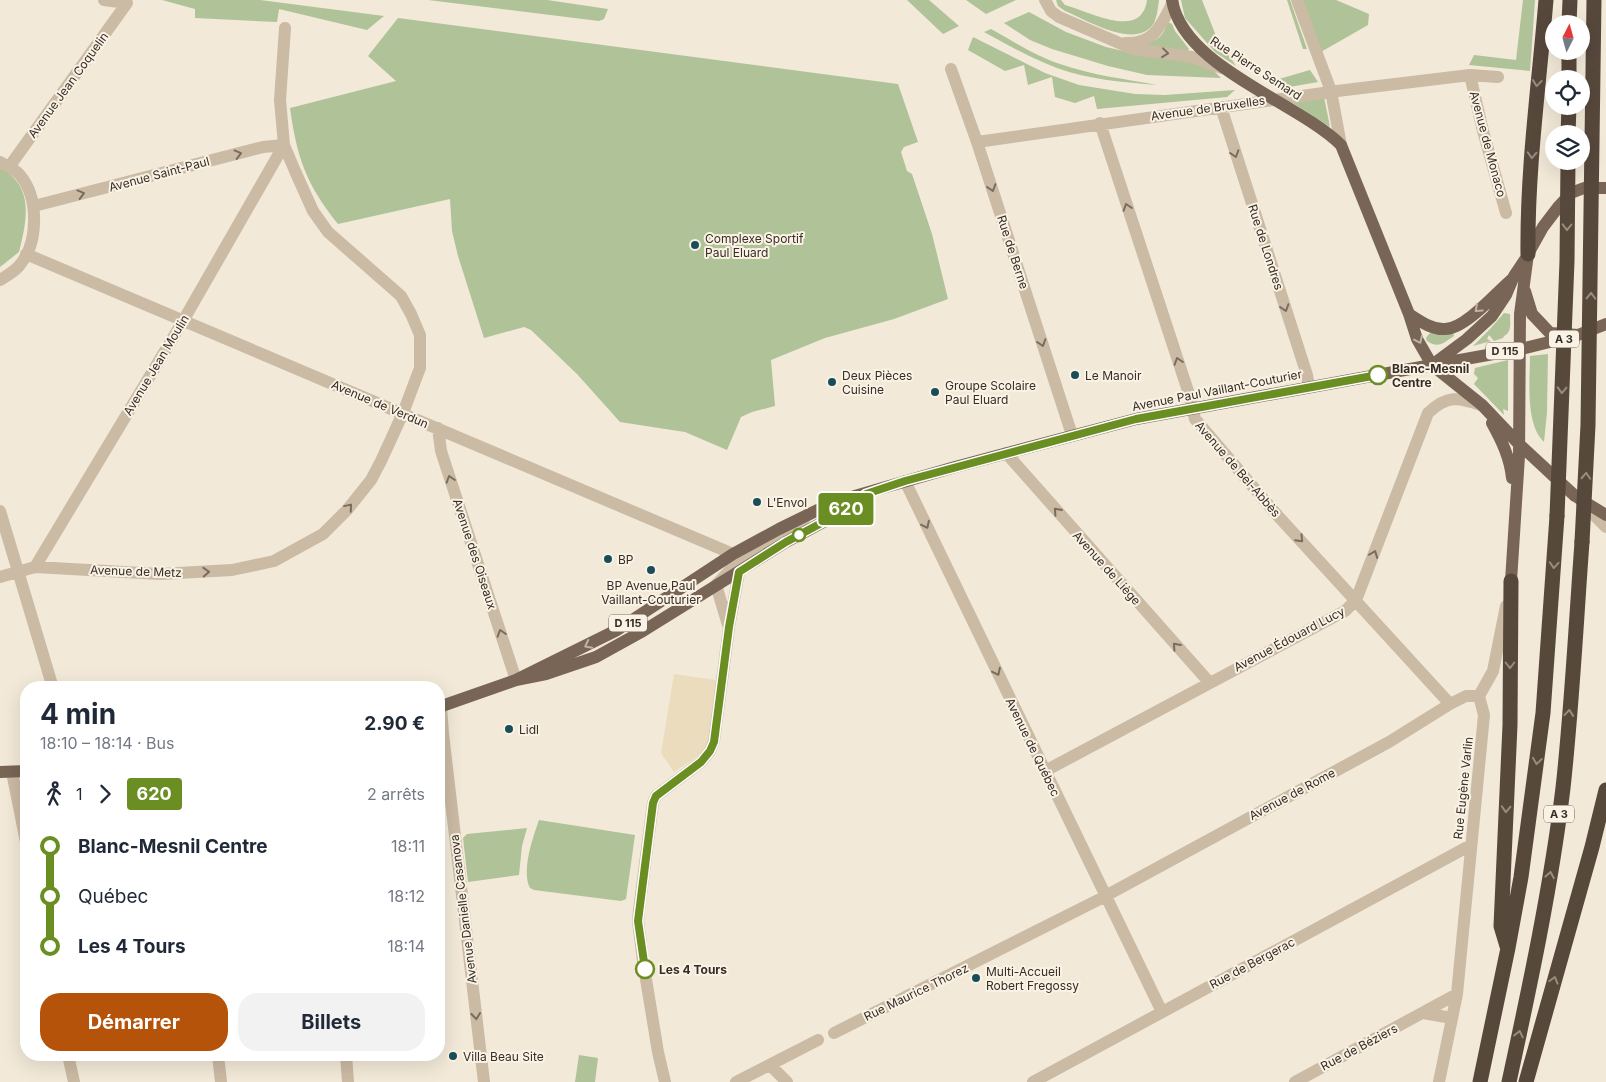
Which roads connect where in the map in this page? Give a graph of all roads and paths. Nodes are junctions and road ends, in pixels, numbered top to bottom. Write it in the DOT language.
graph roads {
  1 [pos="104,0"];
  2 [pos="1045,0"];
  3 [pos="1296,0"];
  4 [pos="1546,0"];
  5 [pos="1570,0"];
  6 [pos="1594,0"];
  7 [pos="1172,1"];
  8 [pos="1569,15"];
  9 [pos="285,28"];
  10 [pos="1118,43"];
  11 [pos="951,69"];
  12 [pos="1229,70"];
  13 [pos="1470,74"];
  14 [pos="1498,77"];
  15 [pos="1331,92"];
  16 [pos="1275,99"];
  17 [pos="1220,107"];
  18 [pos="1100,123"];
  19 [pos="978,142"];
  20 [pos="284,145"];
  21 [pos="1341,145"];
  22 [pos="4,164"];
  23 [pos="1568,170"];
  24 [pos="1606,188"];
  25 [pos="34,206"];
  26 [pos="1506,213"];
  27 [pos="26,254"];
  28 [pos="1528,254"];
  29 [pos="1514,276"];
  30 [pos="0,280"];
  31 [pos="1524,288"];
  32 [pos="1409,314"];
  33 [pos="183,321"];
  34 [pos="1606,324"];
  35 [pos="1578,335"];
  36 [pos="1521,348"];
  37 [pos="1432,365"];
  38 [pos="1309,387"];
  39 [pos="1482,405"];
  40 [pos="1191,408"];
  41 [pos="404,413"];
  42 [pos="438,428"];
  43 [pos="1072,435"];
  44 [pos="1519,444"];
  45 [pos="1006,453"];
  46 [pos="905,481"];
  47 [pos="866,494"];
  48 [pos="1576,496"];
  49 [pos="1515,501"];
  50 [pos="0,511"];
  51 [pos="1606,515"];
  52 [pos="1606,528"];
  53 [pos="736,563"];
  54 [pos="0,565"];
  55 [pos="35,568"];
  56 [pos="18,572"];
  57 [pos="0,577"];
  58 [pos="1511,581"];
  59 [pos="716,586"];
  60 [pos="1356,600"];
  61 [pos="729,627"];
  62 [pos="516,680"];
  63 [pos="51,681"];
  64 [pos="1209,682"];
  65 [pos="1479,696"];
  66 [pos="1450,704"];
  67 [pos="445,705"];
  68 [pos="445,760"];
  69 [pos="20,771"];
  70 [pos="1045,771"];
  71 [pos="6,772"];
  72 [pos="1606,790"];
  73 [pos="20,821"];
  74 [pos="1471,845"];
  75 [pos="1105,896"];
  76 [pos="1508,948"];
  77 [pos="1457,994"];
  78 [pos="1162,1012"];
  79 [pos="1423,1013"];
  80 [pos="1452,1018"];
  81 [pos="834,1033"];
  82 [pos="818,1040"];
  83 [pos="658,1052"];
  84 [pos="69,1061"];
  85 [pos="219,1061"];
  86 [pos="346,1061"];
  87 [pos="771,1066"];
  88 [pos="74,1082"];
  89 [pos="221,1082"];
  90 [pos="348,1082"];
  91 [pos="484,1082"];
  92 [pos="658,1082"];
  93 [pos="665,1082"];
  94 [pos="736,1082"];
  95 [pos="787,1082"];
  96 [pos="1033,1082"];
  97 [pos="1295,1082"];
  98 [pos="1439,1082"];
  99 [pos="1480,1082"];
  100 [pos="1509,1082"];
  101 [pos="1526,1082"];
  1 -- 22 [label="street, Avenue Jean Coquelin"];
  2 -- 10 [label="street"];
  3 -- 15 [label="street, Rue Pierre Semard"];
  4 -- 28 [label="highway, one-way"];
  5 -- 8 [label="highway"];
  100 -- 6 [label="highway, A 3, one-way, bridge"];
  7 -- 10 [label="street"];
  7 -- 12 [label="main road, Rue Pierre Semard"];
  9 -- 20 [label="street, Avenue de Metz"];
  10 -- 12 [label="street, one-way"];
  11 -- 19 [label="street, Rue de Berne"];
  12 -- 16 [label="main road, Rue Pierre Semard"];
  13 -- 14 [label="street, Avenue de Bruxelles"];
  13 -- 15 [label="street, Avenue de Bruxelles"];
  13 -- 26 [label="street, Avenue de Monaco"];
  15 -- 16 [label="street, Avenue de Bruxelles"];
  15 -- 21 [label="street, Rue Pierre Semard"];
  16 -- 17 [label="street, Avenue de Bruxelles"];
  16 -- 21 [label="main road, Rue Pierre Semard"];
  17 -- 18 [label="street, Avenue de Bruxelles"];
  17 -- 38 [label="street, Rue de Londres, one-way"];
  18 -- 19 [label="street, Avenue de Bruxelles"];
  40 -- 18 [label="street, Avenue de Bel-Abbès, one-way"];
  19 -- 43 [label="street, Rue de Berne, one-way"];
  25 -- 20 [label="street, Avenue Saint-Paul, one-way"];
  20 -- 33 [label="street, Avenue Jean Moulin"];
  20 -- 41 [label="street, Avenue de Metz"];
  21 -- 32 [label="main road, Rue Pierre Semard"];
  22 -- 25 [label="street"];
  23 -- 76 [label="highway, A 3, one-way, bridge"];
  24 -- 28 [label="main road, Avenue Paul Vaillant-Couturier"];
  25 -- 27 [label="street"];
  27 -- 30 [label="street"];
  27 -- 33 [label="street, Avenue de Verdun"];
  28 -- 29 [label="main road, Avenue Paul Vaillant-Couturier / D 115"];
  28 -- 31 [label="main road"];
  29 -- 32 [label="main road, one-way"];
  29 -- 37 [label="main road, Avenue Paul Vaillant-Couturier / D 115"];
  31 -- 35 [label="main road"];
  31 -- 36 [label="main road"];
  32 -- 37 [label="main road, Rue Pierre Semard, one-way"];
  33 -- 41 [label="street, Avenue de Verdun"];
  33 -- 55 [label="street, Avenue Jean Moulin"];
  34 -- 35 [label="main road, Avenue Paul Vaillant-Couturier"];
  35 -- 36 [label="main road, Avenue Paul Vaillant-Couturier / D 115"];
  36 -- 37 [label="main road, Avenue Paul Vaillant-Couturier / D 115"];
  36 -- 44 [label="main road"];
  37 -- 38 [label="main road, Avenue Paul Vaillant-Couturier / D 115"];
  37 -- 39 [label="main road"];
  38 -- 40 [label="main road, Avenue Paul Vaillant-Couturier / D 115"];
  39 -- 44 [label="main road"];
  39 -- 49 [label="main road"];
  60 -- 39 [label="street, Avenue Édouard Lucy, one-way"];
  40 -- 43 [label="main road, Avenue Paul Vaillant-Couturier / D 115"];
  40 -- 60 [label="street, Avenue de Bel-Abbès, one-way"];
  41 -- 42 [label="street, Avenue de Verdun"];
  55 -- 41 [label="street, Avenue de Metz, one-way"];
  42 -- 53 [label="street, Avenue de Verdun"];
  62 -- 42 [label="street, Avenue des Oiseaux, one-way"];
  43 -- 45 [label="main road, Avenue Paul Vaillant-Couturier / D 115"];
  44 -- 48 [label="main road"];
  44 -- 49 [label="main road"];
  45 -- 46 [label="main road, Avenue Paul Vaillant-Couturier / D 115"];
  64 -- 45 [label="street, Avenue de Liège, one-way"];
  46 -- 47 [label="main road, Avenue Paul Vaillant-Couturier / D 115"];
  46 -- 70 [label="street, Avenue de Québec, one-way"];
  47 -- 53 [label="main road, Avenue Paul Vaillant-Couturier / D 115"];
  47 -- 53 [label="main road, Avenue Paul Vaillant-Couturier / D 115"];
  48 -- 51 [label="main road"];
  48 -- 52 [label="street"];
  49 -- 58 [label="main road"];
  50 -- 56 [label="street"];
  53 -- 59 [label="main road, Avenue Paul Vaillant-Couturier / D 115"];
  53 -- 61 [label="street"];
  53 -- 62 [label="main road, Avenue Paul Vaillant-Couturier / D 115, one-way"];
  54 -- 56 [label="street"];
  55 -- 56 [label="street"];
  56 -- 57 [label="street"];
  56 -- 63 [label="street"];
  58 -- 65 [label="street"];
  58 -- 76 [label="highway, one-way"];
  59 -- 61 [label="street"];
  59 -- 62 [label="main road, Avenue Paul Vaillant-Couturier / D 115"];
  60 -- 64 [label="street, Avenue Édouard Lucy"];
  60 -- 66 [label="street, Avenue de Bel-Abbès"];
  61 -- 83 [label="street"];
  62 -- 67 [label="main road, Avenue Paul Vaillant-Couturier / D 115"];
  64 -- 70 [label="street, Avenue Édouard Lucy"];
  65 -- 66 [label="street, Avenue de Rome"];
  65 -- 74 [label="street, Rue Eugène Varlin"];
  66 -- 75 [label="street, Avenue de Rome"];
  68 -- 91 [label="street, Avenue Danielle Casanova, one-way"];
  69 -- 71 [label="main road"];
  70 -- 75 [label="street, Avenue de Québec"];
  71 -- 73 [label="street"];
  101 -- 72 [label="highway, one-way"];
  74 -- 77 [label="street, Rue Eugène Varlin"];
  74 -- 78 [label="street, Rue de Bergerac"];
  75 -- 78 [label="street, Avenue de Québec"];
  75 -- 81 [label="street, Rue Maurice Thorez"];
  76 -- 99 [label="highway, A 3"];
  77 -- 79 [label="street, Rue de Béziers"];
  77 -- 80 [label="street, Rue Eugène Varlin"];
  78 -- 96 [label="street, Rue de Bergerac"];
  79 -- 80 [label="street"];
  79 -- 97 [label="street, Rue de Béziers"];
  80 -- 98 [label="street, Rue Eugène Varlin"];
  82 -- 87 [label="street"];
  83 -- 92 [label="street"];
  83 -- 93 [label="street"];
  84 -- 88 [label="street"];
  85 -- 89 [label="street"];
  86 -- 90 [label="street"];
  87 -- 94 [label="street"];
  87 -- 95 [label="street"];
}
